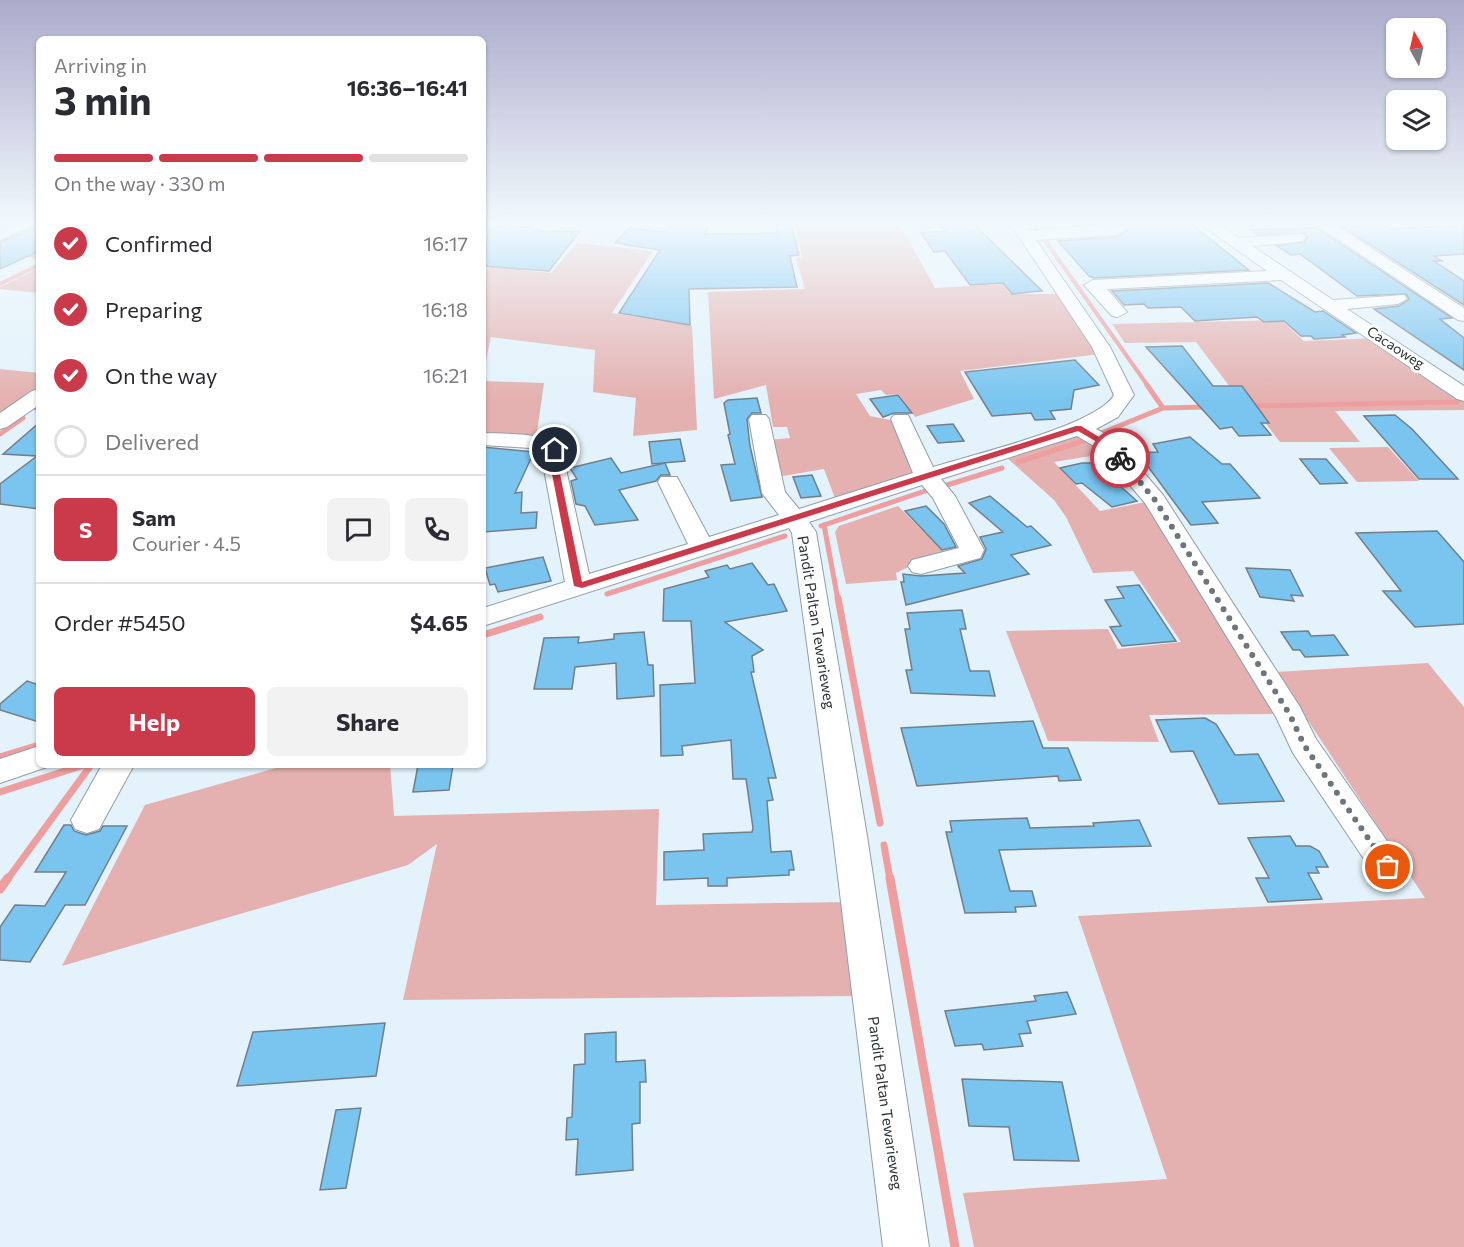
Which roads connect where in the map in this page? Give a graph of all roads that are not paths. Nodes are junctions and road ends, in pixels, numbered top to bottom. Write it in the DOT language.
graph roads {
  1 [pos="1056,281"];
  2 [pos="1166,281"];
  3 [pos="1295,281"];
  4 [pos="1410,281"];
  5 [pos="1398,299"];
  6 [pos="1332,305"];
  7 [pos="1118,312"];
  8 [pos="1464,316"];
  9 [pos="1464,394"];
  10 [pos="36,397"];
  11 [pos="36,414"];
  12 [pos="7,418"];
  13 [pos="759,419"];
  14 [pos="901,419"];
  15 [pos="1078,428"];
  16 [pos="486,439"];
  17 [pos="926,476"];
  18 [pos="669,482"];
  19 [pos="795,519"];
  20 [pos="702,548"];
  21 [pos="921,566"];
  22 [pos="579,586"];
  23 [pos="486,616"];
  24 [pos="23,764"];
  25 [pos="116,768"];
  26 [pos="0,790"];
  27 [pos="87,820"];
  28 [pos="1388,867"];
  29 [pos="906,1247"];
  1 -- 15 [label="street, Pandit Paltan Tewarieweg"];
  2 -- 7 [label="street"];
  3 -- 6 [label="street, Cacaoweg"];
  4 -- 8 [label="street"];
  5 -- 6 [label="street"];
  6 -- 9 [label="street, Cacaoweg"];
  10 -- 12 [label="street"];
  11 -- 12 [label="street"];
  13 -- 19 [label="street"];
  14 -- 17 [label="street"];
  15 -- 17 [label="street, Pandit Paltan Tewarieweg"];
  15 -- 28 [label="street"];
  16 -- 22 [label="street"];
  17 -- 19 [label="street, Pandit Paltan Tewarieweg"];
  17 -- 21 [label="street"];
  18 -- 20 [label="street"];
  19 -- 20 [label="street"];
  19 -- 29 [label="street, Pandit Paltan Tewarieweg"];
  20 -- 22 [label="street"];
  22 -- 23 [label="street"];
  24 -- 26 [label="street"];
  25 -- 27 [label="street"];
}
